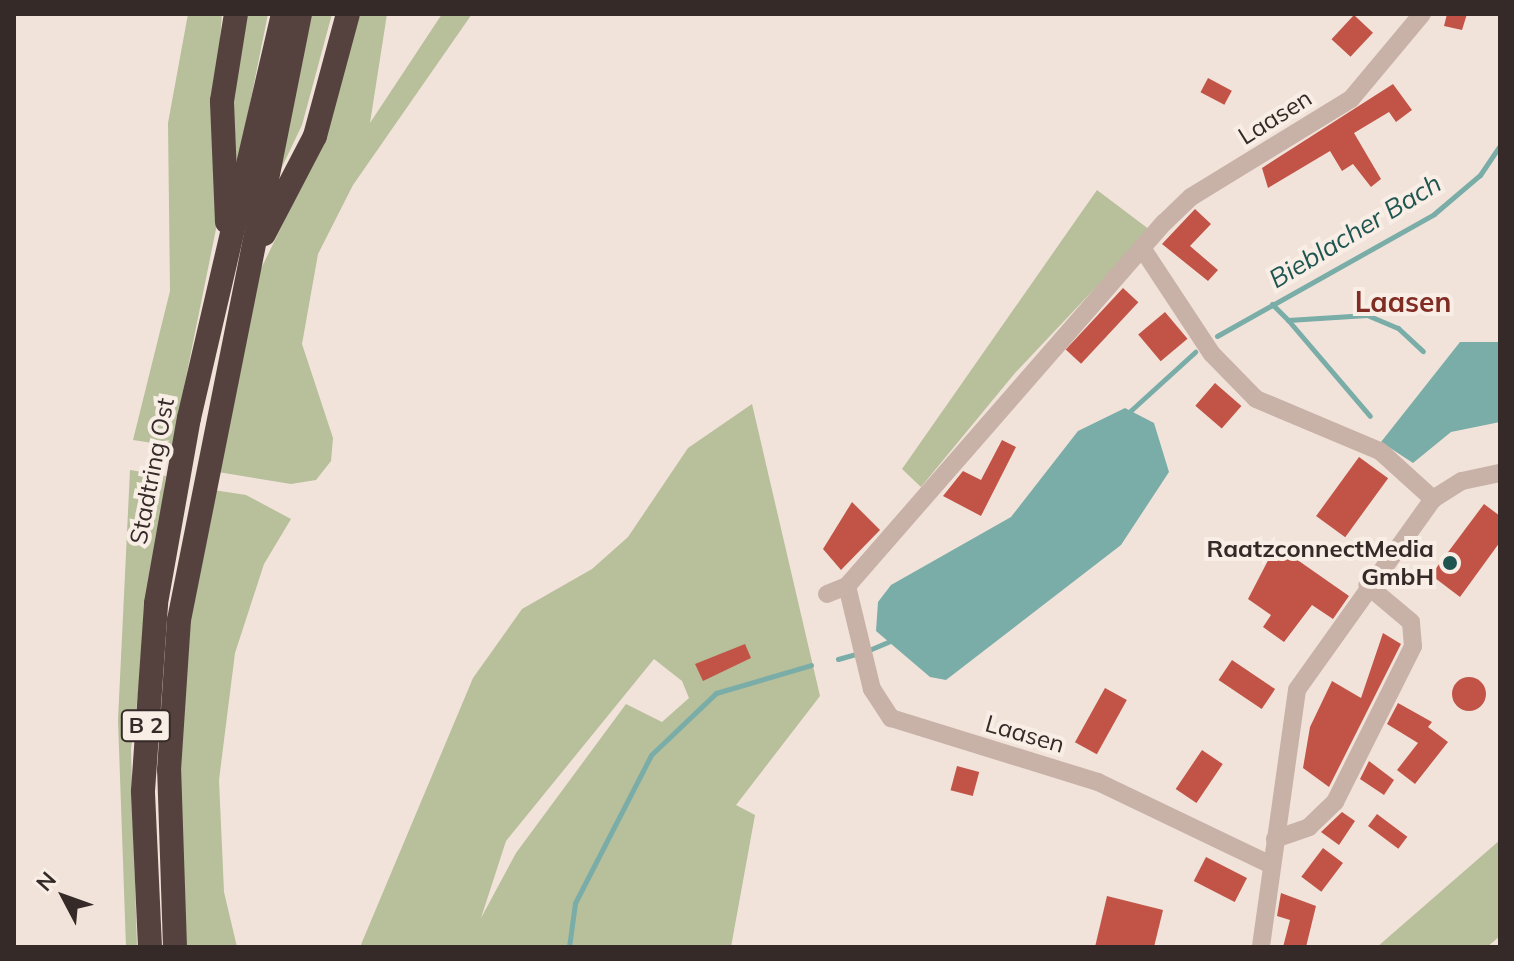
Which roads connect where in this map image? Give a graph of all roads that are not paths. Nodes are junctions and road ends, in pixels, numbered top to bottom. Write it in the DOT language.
graph roads {
  1 [pos="236,14"];
  2 [pos="283,14"];
  3 [pos="300,14"];
  4 [pos="348,14"];
  5 [pos="1422,14"];
  6 [pos="228,250"];
  7 [pos="1144,251"];
  8 [pos="253,253"];
  9 [pos="1500,473"];
  10 [pos="1433,499"];
  11 [pos="1367,585"];
  12 [pos="847,586"];
  13 [pos="827,594"];
  14 [pos="1275,839"];
  15 [pos="1271,865"];
  16 [pos="150,947"];
  17 [pos="175,947"];
  18 [pos="1261,947"];
  1 -- 6 [label="highway, B 2"];
  2 -- 6 [label="highway, Stadtring Ost / B 2"];
  3 -- 8 [label="highway, Stadtring Ost / B 2"];
  4 -- 8 [label="highway, B 2"];
  5 -- 7 [label="street, Laasen"];
  6 -- 16 [label="highway, Stadtring Ost / B 2"];
  7 -- 10 [label="street"];
  7 -- 12 [label="street, Laasen"];
  8 -- 17 [label="highway, Stadtring Ost / B 2"];
  9 -- 10 [label="street"];
  10 -- 11 [label="street"];
  11 -- 14 [label="street"];
  11 -- 14 [label="street"];
  12 -- 13 [label="street, Laasen"];
  12 -- 15 [label="street, Laasen"];
  14 -- 15 [label="street"];
  15 -- 18 [label="street"];
}
